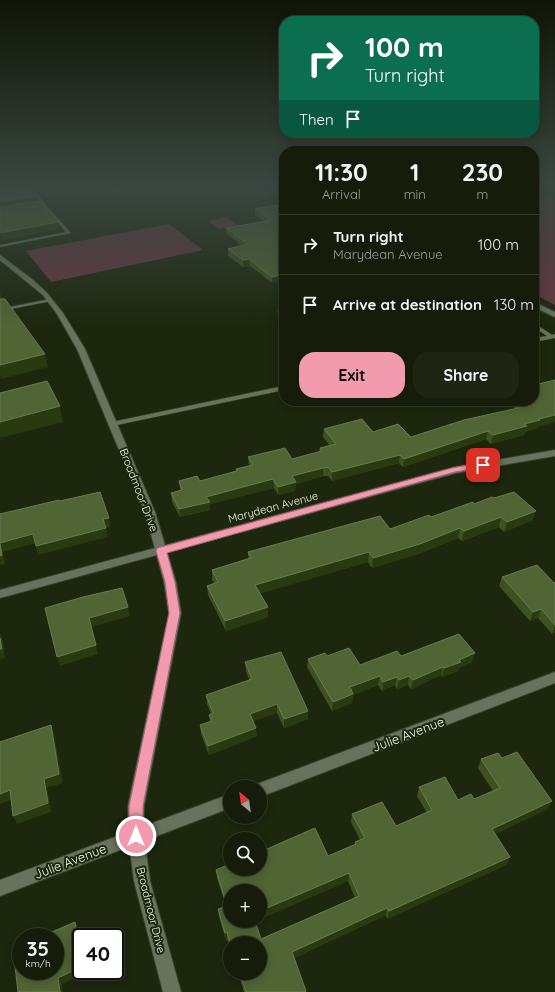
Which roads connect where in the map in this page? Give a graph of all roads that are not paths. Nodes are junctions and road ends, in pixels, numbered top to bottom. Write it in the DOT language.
graph roads {
  1 [pos="67,234"];
  2 [pos="0,246"];
  3 [pos="0,257"];
  4 [pos="50,300"];
  5 [pos="539,307"];
  6 [pos="0,310"];
  7 [pos="555,315"];
  8 [pos="539,328"];
  9 [pos="554,337"];
  10 [pos="539,340"];
  11 [pos="279,389"];
  12 [pos="112,424"];
  13 [pos="555,453"];
  14 [pos="161,551"];
  15 [pos="0,594"];
  16 [pos="555,677"];
  17 [pos="267,787"];
  18 [pos="223,804"];
  19 [pos="136,836"];
  20 [pos="0,888"];
  21 [pos="172,992"];
  1 -- 2 [label="lane"];
  3 -- 4 [label="street, Broadmoor Drive"];
  4 -- 6 [label="lane"];
  4 -- 12 [label="street, Broadmoor Drive"];
  5 -- 7 [label="street"];
  8 -- 9 [label="lane"];
  9 -- 10 [label="lane"];
  11 -- 12 [label="lane"];
  12 -- 14 [label="street, Broadmoor Drive"];
  13 -- 14 [label="street, Marydean Avenue"];
  14 -- 15 [label="street, Marydean Avenue"];
  14 -- 19 [label="street, Broadmoor Drive"];
  16 -- 17 [label="street, Julie Avenue"];
  18 -- 19 [label="street, Julie Avenue"];
  19 -- 20 [label="street, Julie Avenue"];
  19 -- 21 [label="street, Broadmoor Drive"];
}
